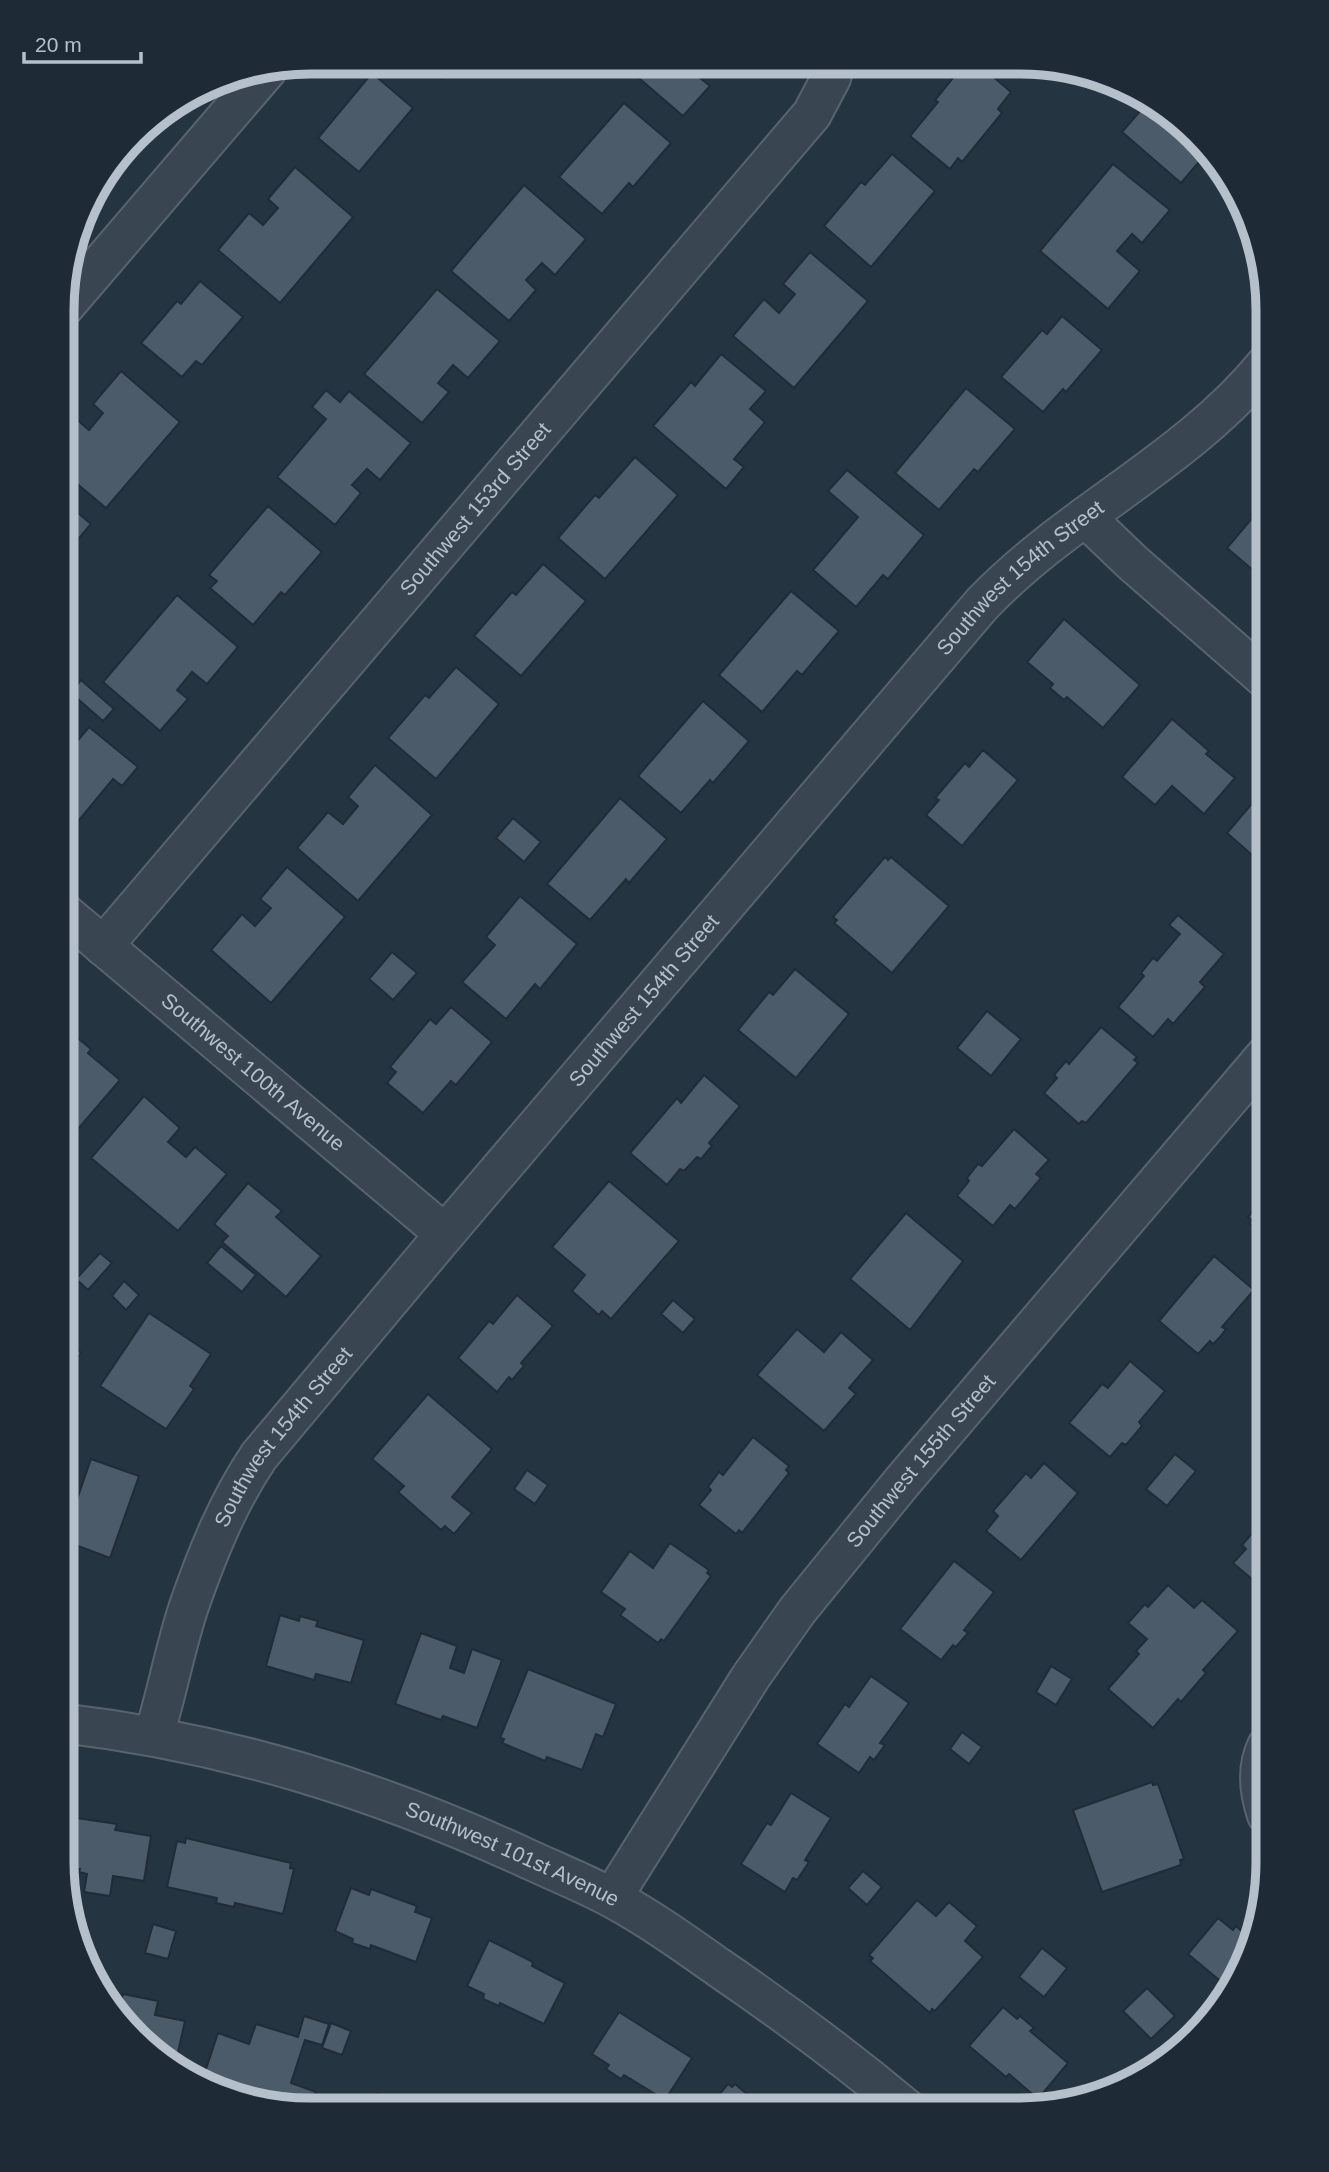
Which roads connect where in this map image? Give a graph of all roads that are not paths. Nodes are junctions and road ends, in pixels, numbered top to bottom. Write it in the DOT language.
graph roads {
  1 [pos="832,74"];
  2 [pos="259,79"];
  3 [pos="75,294"];
  4 [pos="1256,376"];
  5 [pos="1085,517"];
  6 [pos="1256,670"];
  7 [pos="74,921"];
  8 [pos="103,946"];
  9 [pos="1256,1069"];
  10 [pos="445,1234"];
  11 [pos="74,1725"];
  12 [pos="154,1735"];
  13 [pos="612,1898"];
  14 [pos="894,2099"];
  1 -- 8 [label="street, Southwest 153rd Street"];
  2 -- 3 [label="street"];
  4 -- 5 [label="street, Southwest 154th Street"];
  5 -- 6 [label="street"];
  5 -- 10 [label="street, Southwest 154th Street"];
  7 -- 8 [label="street, Southwest 100th Avenue"];
  8 -- 10 [label="street, Southwest 100th Avenue"];
  9 -- 13 [label="street, Southwest 155th Street"];
  10 -- 12 [label="street, Southwest 154th Street"];
  11 -- 12 [label="street, Southwest 101st Avenue"];
  12 -- 13 [label="street, Southwest 101st Avenue"];
  13 -- 14 [label="street, Southwest 101st Avenue"];
}
